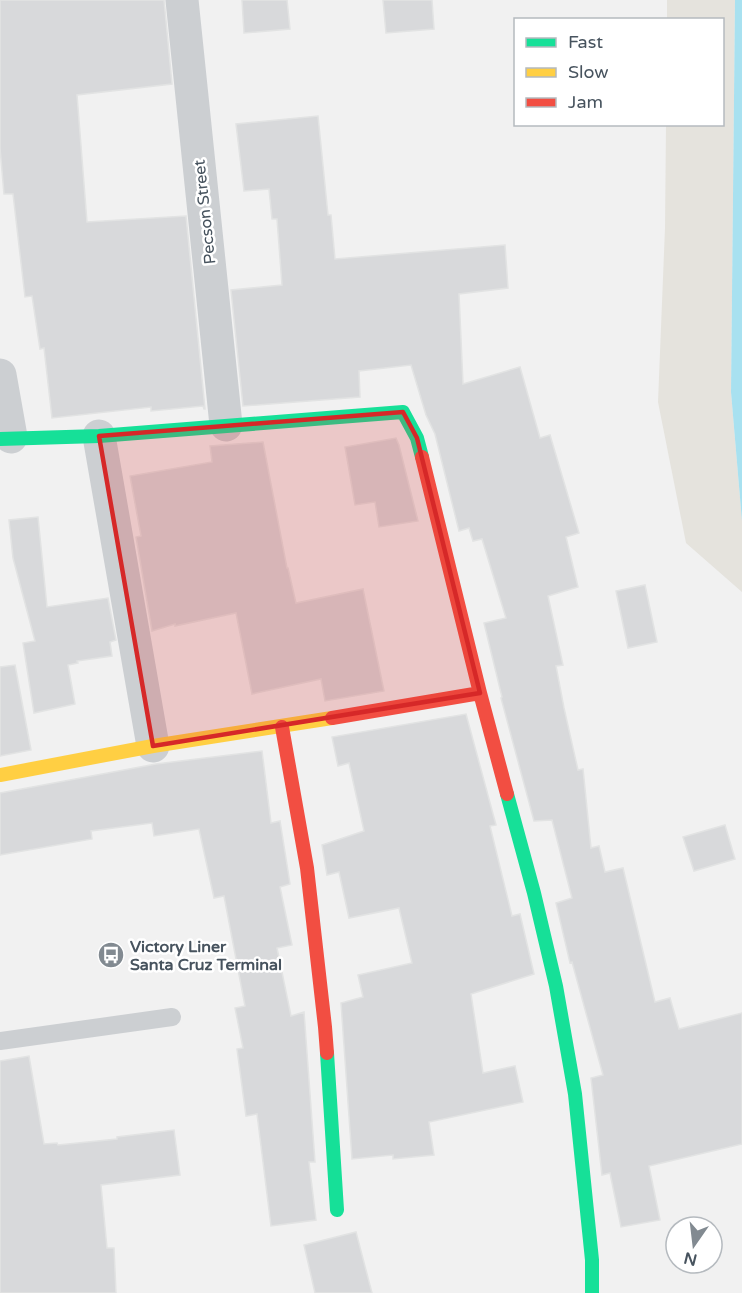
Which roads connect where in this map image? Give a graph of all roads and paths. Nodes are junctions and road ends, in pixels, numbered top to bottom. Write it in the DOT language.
graph roads {
  1 [pos="182,0"];
  2 [pos="0,375"];
  3 [pos="226,425"];
  4 [pos="99,436"];
  5 [pos="6,438"];
  6 [pos="480,693"];
  7 [pos="282,727"];
  8 [pos="153,746"];
  9 [pos="0,775"];
  10 [pos="172,1017"];
  11 [pos="0,1041"];
  12 [pos="337,1210"];
  13 [pos="592,1293"];
  1 -- 3 [label="street, Pecson Street"];
  2 -- 5 [label="street"];
  3 -- 4 [label="street"];
  3 -- 6 [label="street"];
  4 -- 5 [label="street"];
  4 -- 8 [label="street"];
  6 -- 7 [label="street"];
  6 -- 13 [label="street"];
  7 -- 8 [label="street"];
  7 -- 12 [label="street"];
  8 -- 9 [label="street"];
  10 -- 11 [label="lane"];
}
